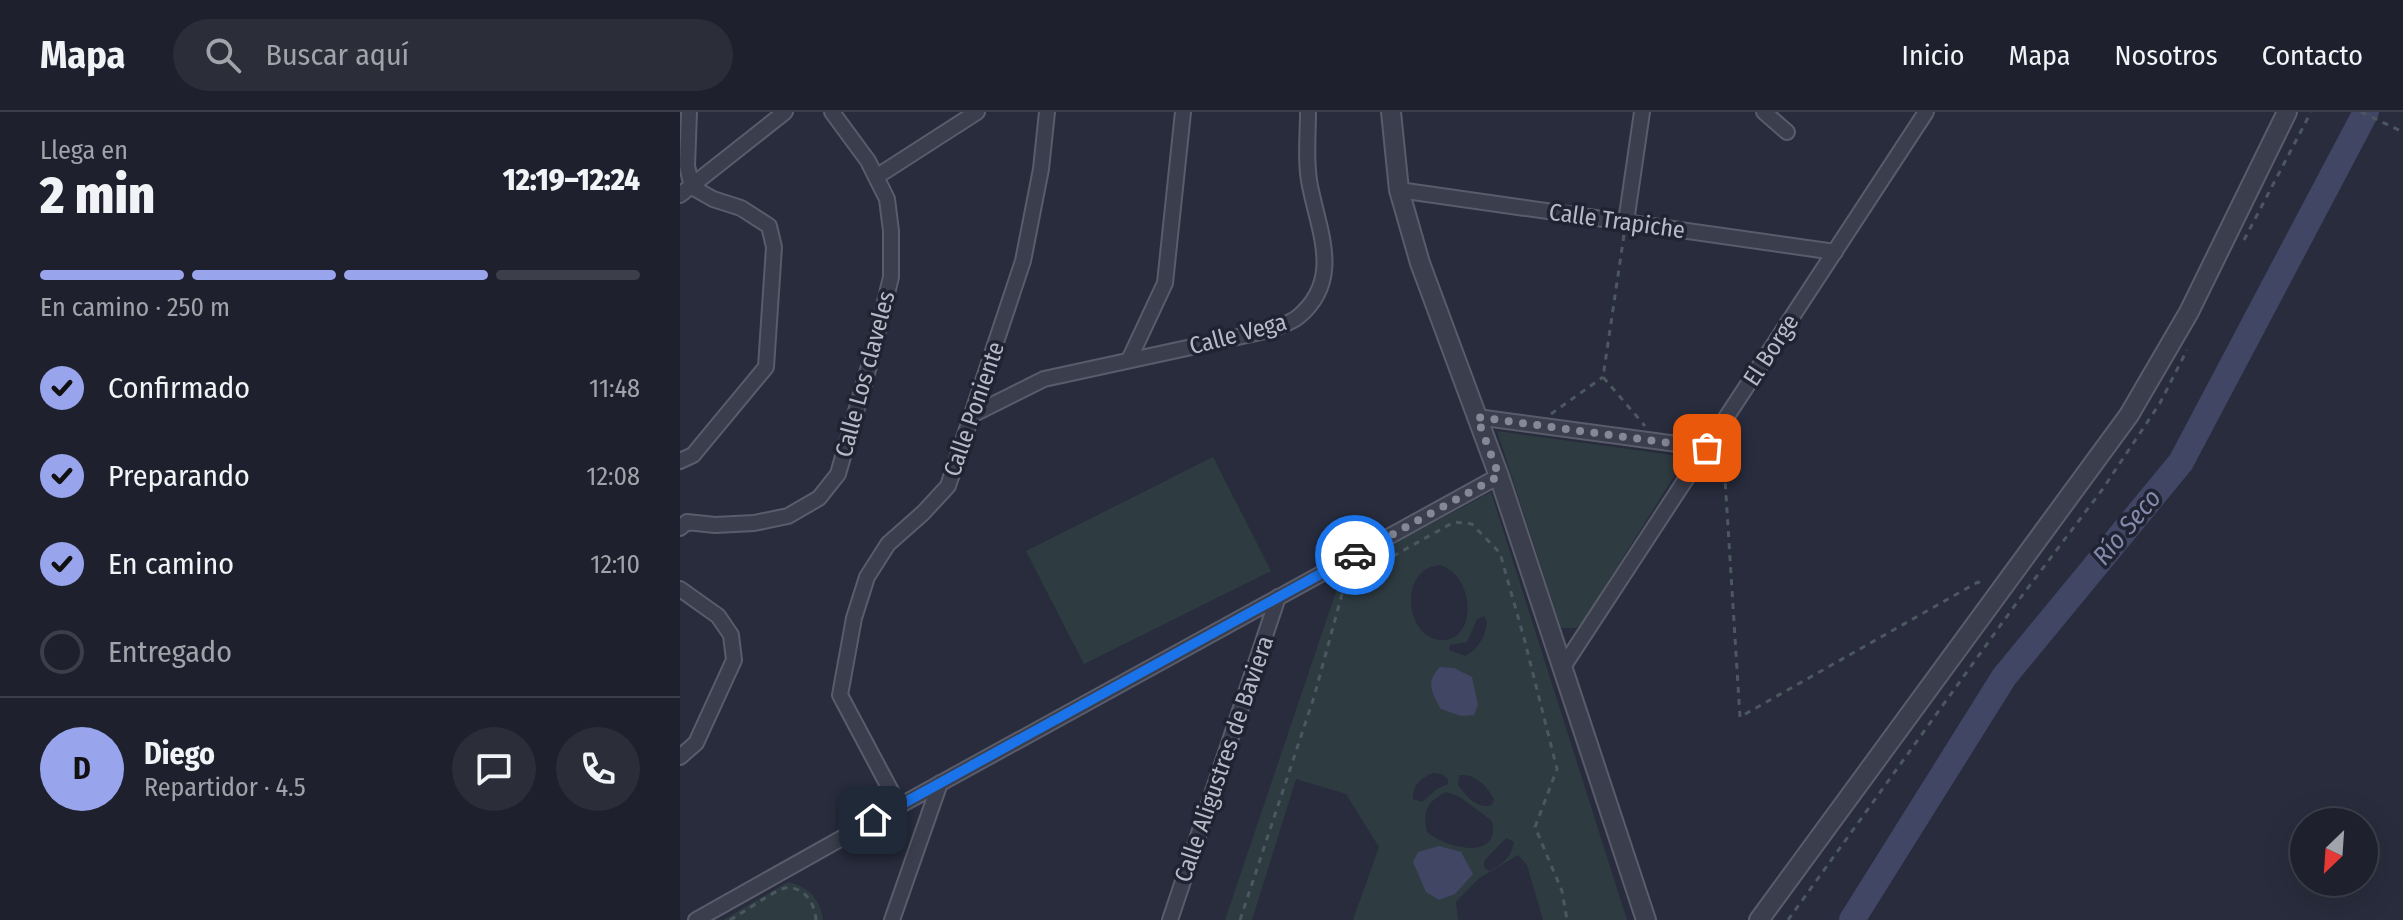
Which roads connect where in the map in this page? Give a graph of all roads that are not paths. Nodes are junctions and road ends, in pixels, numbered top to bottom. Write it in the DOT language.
graph roads {
  1 [pos="689,112"];
  2 [pos="785,112"];
  3 [pos="832,112"];
  4 [pos="977,112"];
  5 [pos="1047,112"];
  6 [pos="1183,112"];
  7 [pos="1308,112"];
  8 [pos="1391,112"];
  9 [pos="1642,112"];
  10 [pos="1764,112"];
  11 [pos="1926,112"];
  12 [pos="2287,112"];
  13 [pos="1787,132"];
  14 [pos="876,177"];
  15 [pos="1399,190"];
  16 [pos="686,191"];
  17 [pos="1626,222"];
  18 [pos="1835,252"];
  19 [pos="1129,360"];
  20 [pos="972,415"];
  21 [pos="1477,417"];
  22 [pos="1707,448"];
  23 [pos="680,461"];
  24 [pos="1499,476"];
  25 [pos="680,528"];
  26 [pos="680,589"];
  27 [pos="1278,597"];
  28 [pos="1563,667"];
  29 [pos="680,757"];
  30 [pos="940,783"];
  31 [pos="899,806"];
  32 [pos="696,920"];
  33 [pos="892,920"];
  34 [pos="1170,920"];
  35 [pos="1646,920"];
  36 [pos="1759,920"];
  1 -- 16 [label="street"];
  2 -- 16 [label="street"];
  3 -- 14 [label="street, Calle Los claveles"];
  4 -- 14 [label="street"];
  5 -- 20 [label="street, Calle Poniente"];
  6 -- 19 [label="street"];
  7 -- 19 [label="street, Calle Vega"];
  8 -- 15 [label="street"];
  9 -- 17 [label="street"];
  10 -- 13 [label="street"];
  11 -- 18 [label="street, El Borge"];
  12 -- 36 [label="street"];
  14 -- 25 [label="street, Calle Los claveles"];
  15 -- 17 [label="street, Calle Trapiche"];
  15 -- 21 [label="street"];
  16 -- 23 [label="street"];
  17 -- 18 [label="street, Calle Trapiche"];
  18 -- 22 [label="street, El Borge"];
  19 -- 20 [label="street, Calle Vega"];
  20 -- 31 [label="street, Calle Poniente"];
  21 -- 22 [label="street"];
  21 -- 24 [label="street"];
  22 -- 28 [label="street, El Borge"];
  24 -- 27 [label="street"];
  24 -- 28 [label="street"];
  26 -- 29 [label="street"];
  27 -- 30 [label="street"];
  27 -- 34 [label="street, Calle Aligustres de Baviera"];
  28 -- 35 [label="street"];
  30 -- 31 [label="street"];
  30 -- 33 [label="street"];
  31 -- 32 [label="street"];
}
